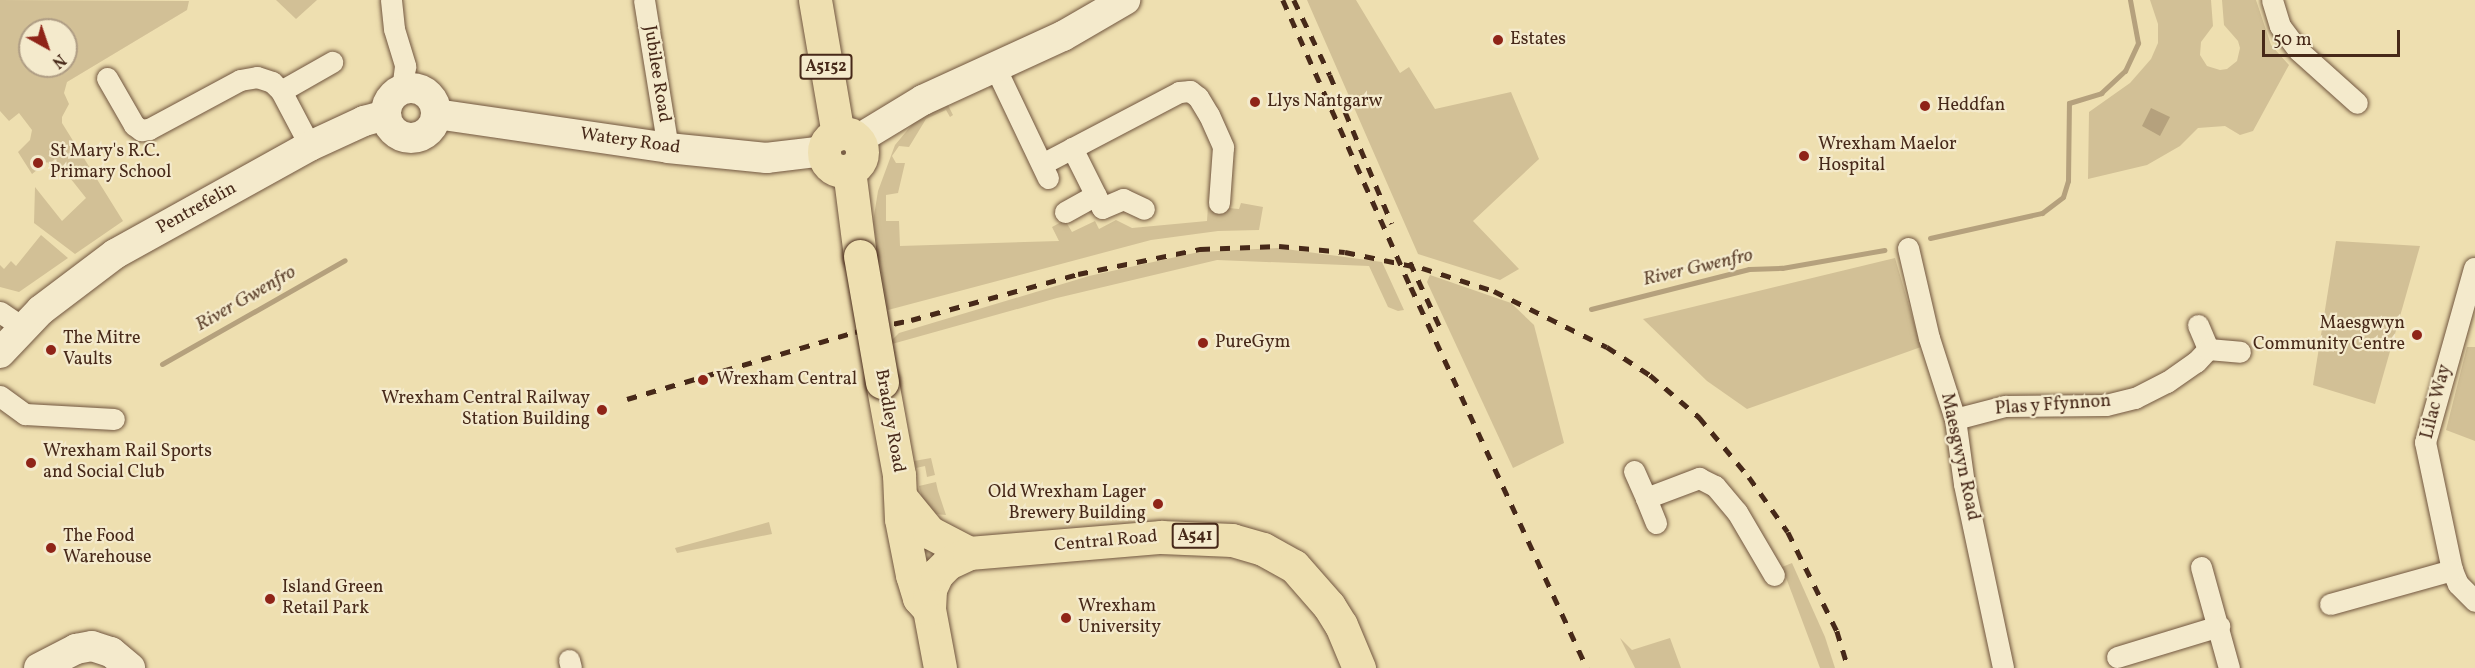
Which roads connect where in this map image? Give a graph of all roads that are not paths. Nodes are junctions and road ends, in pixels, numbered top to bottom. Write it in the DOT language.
graph roads {
  1 [pos="391,0"];
  2 [pos="644,0"];
  3 [pos="815,0"];
  4 [pos="1125,0"];
  5 [pos="2272,0"];
  6 [pos="332,62"];
  7 [pos="995,67"];
  8 [pos="107,78"];
  9 [pos="402,89"];
  10 [pos="281,91"];
  11 [pos="2357,103"];
  12 [pos="436,114"];
  13 [pos="386,115"];
  14 [pos="310,146"];
  15 [pos="668,148"];
  16 [pos="1072,148"];
  17 [pos="842,149"];
  18 [pos="1096,195"];
  19 [pos="1219,203"];
  20 [pos="1144,209"];
  21 [pos="1065,212"];
  22 [pos="1908,248"];
  23 [pos="2474,268"];
  24 [pos="11,320"];
  25 [pos="2198,325"];
  26 [pos="2208,349"];
  27 [pos="2240,352"];
  28 [pos="0,353"];
  29 [pos="0,396"];
  30 [pos="114,419"];
  31 [pos="1955,419"];
  32 [pos="1634,471"];
  33 [pos="1646,498"];
  34 [pos="902,499"];
  35 [pos="1656,523"];
  36 [pos="969,553"];
  37 [pos="2201,567"];
  38 [pos="2452,570"];
  39 [pos="1774,575"];
  40 [pos="2475,601"];
  41 [pos="2330,604"];
  42 [pos="929,609"];
  43 [pos="2219,626"];
  44 [pos="2117,657"];
  45 [pos="39,668"];
  46 [pos="130,668"];
  47 [pos="940,668"];
  48 [pos="1359,668"];
  49 [pos="2003,668"];
  50 [pos="2229,668"];
  1 -- 9 [label="street"];
  2 -- 15 [label="street, Jubilee Road"];
  3 -- 17 [label="main road, Bradley Road / A5152"];
  4 -- 7 [label="street, Watery Road"];
  5 -- 11 [label="street"];
  6 -- 10 [label="street"];
  7 -- 16 [label="street"];
  7 -- 17 [label="street, Watery Road"];
  8 -- 10 [label="street"];
  9 -- 12 [label="street"];
  9 -- 13 [label="street"];
  10 -- 14 [label="street"];
  12 -- 13 [label="street"];
  12 -- 15 [label="street, Watery Road"];
  13 -- 14 [label="street, Pentrefelin"];
  14 -- 24 [label="street, Pentrefelin"];
  15 -- 17 [label="street, Watery Road"];
  16 -- 18 [label="street"];
  16 -- 19 [label="street"];
  17 -- 34 [label="main road, Bradley Road / A5152, bridge"];
  18 -- 20 [label="street"];
  18 -- 21 [label="street"];
  22 -- 31 [label="street, Maesgwyn Road"];
  23 -- 38 [label="street, Lilac Way"];
  24 -- 28 [label="street, Pentrefelin"];
  25 -- 26 [label="street"];
  26 -- 27 [label="street"];
  26 -- 31 [label="street, Plas y Ffynnon"];
  29 -- 30 [label="street"];
  31 -- 49 [label="street, Maesgwyn Road"];
  32 -- 33 [label="street"];
  33 -- 35 [label="street"];
  33 -- 39 [label="street"];
  34 -- 36 [label="main road"];
  34 -- 42 [label="main road, Bradley Road"];
  36 -- 42 [label="main road, Central Road"];
  36 -- 48 [label="main road, Central Road / A541"];
  37 -- 43 [label="street"];
  38 -- 40 [label="street, Lilac Way"];
  38 -- 41 [label="street"];
  42 -- 47 [label="main road, Bradley Road"];
  43 -- 44 [label="street"];
  43 -- 50 [label="street"];
  45 -- 46 [label="street"];
}
